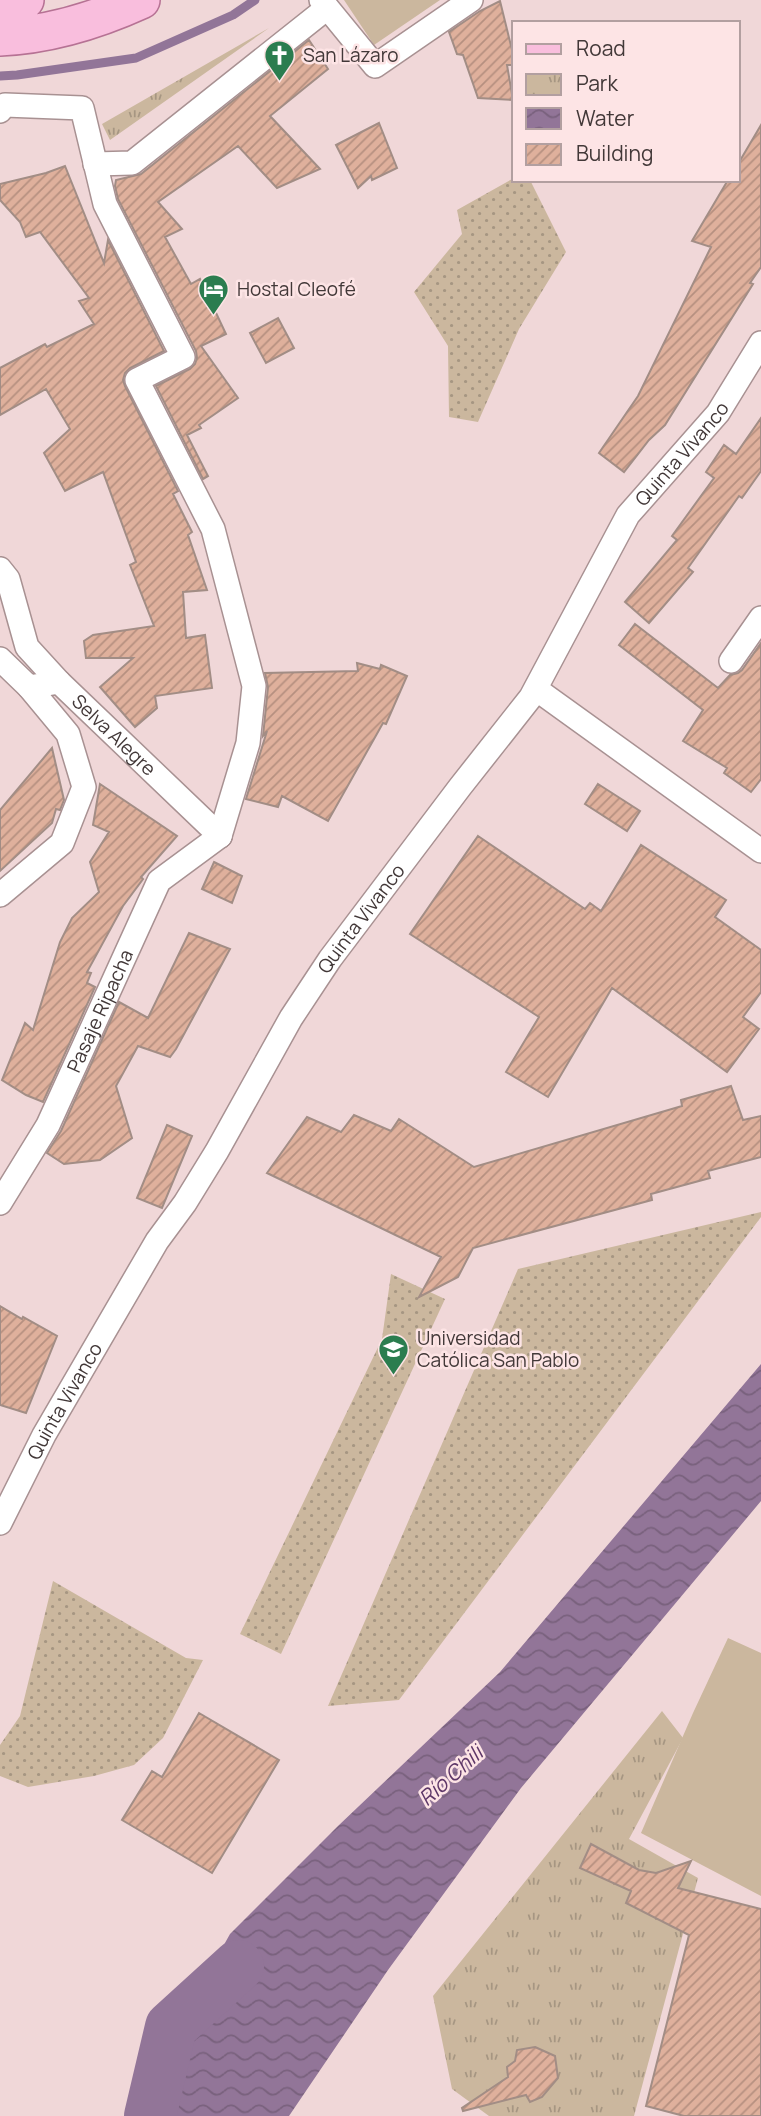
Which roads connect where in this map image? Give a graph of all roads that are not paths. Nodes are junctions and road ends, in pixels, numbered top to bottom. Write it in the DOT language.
graph roads {
  1 [pos="25,0"];
  2 [pos="141,0"];
  3 [pos="471,0"];
  4 [pos="0,3"];
  5 [pos="324,4"];
  6 [pos="0,37"];
  7 [pos="0,111"];
  8 [pos="95,164"];
  9 [pos="761,343"];
  10 [pos="0,569"];
  11 [pos="761,618"];
  12 [pos="0,659"];
  13 [pos="731,661"];
  14 [pos="59,682"];
  15 [pos="29,687"];
  16 [pos="536,689"];
  17 [pos="220,836"];
  18 [pos="761,851"];
  19 [pos="0,895"];
  20 [pos="0,1203"];
  21 [pos="0,1522"];
  1 -- 4 [label="main road"];
  2 -- 6 [label="main road"];
  3 -- 5 [label="street"];
  5 -- 8 [label="street"];
  7 -- 8 [label="street"];
  8 -- 17 [label="street"];
  9 -- 16 [label="street, Quinta Vivanco"];
  10 -- 14 [label="street"];
  11 -- 13 [label="street"];
  12 -- 15 [label="street"];
  14 -- 15 [label="street, Selva Alegre"];
  14 -- 17 [label="street, Selva Alegre"];
  15 -- 19 [label="street"];
  16 -- 18 [label="street"];
  16 -- 21 [label="street, Quinta Vivanco"];
  17 -- 20 [label="street, Pasaje Ripacha"];
}
